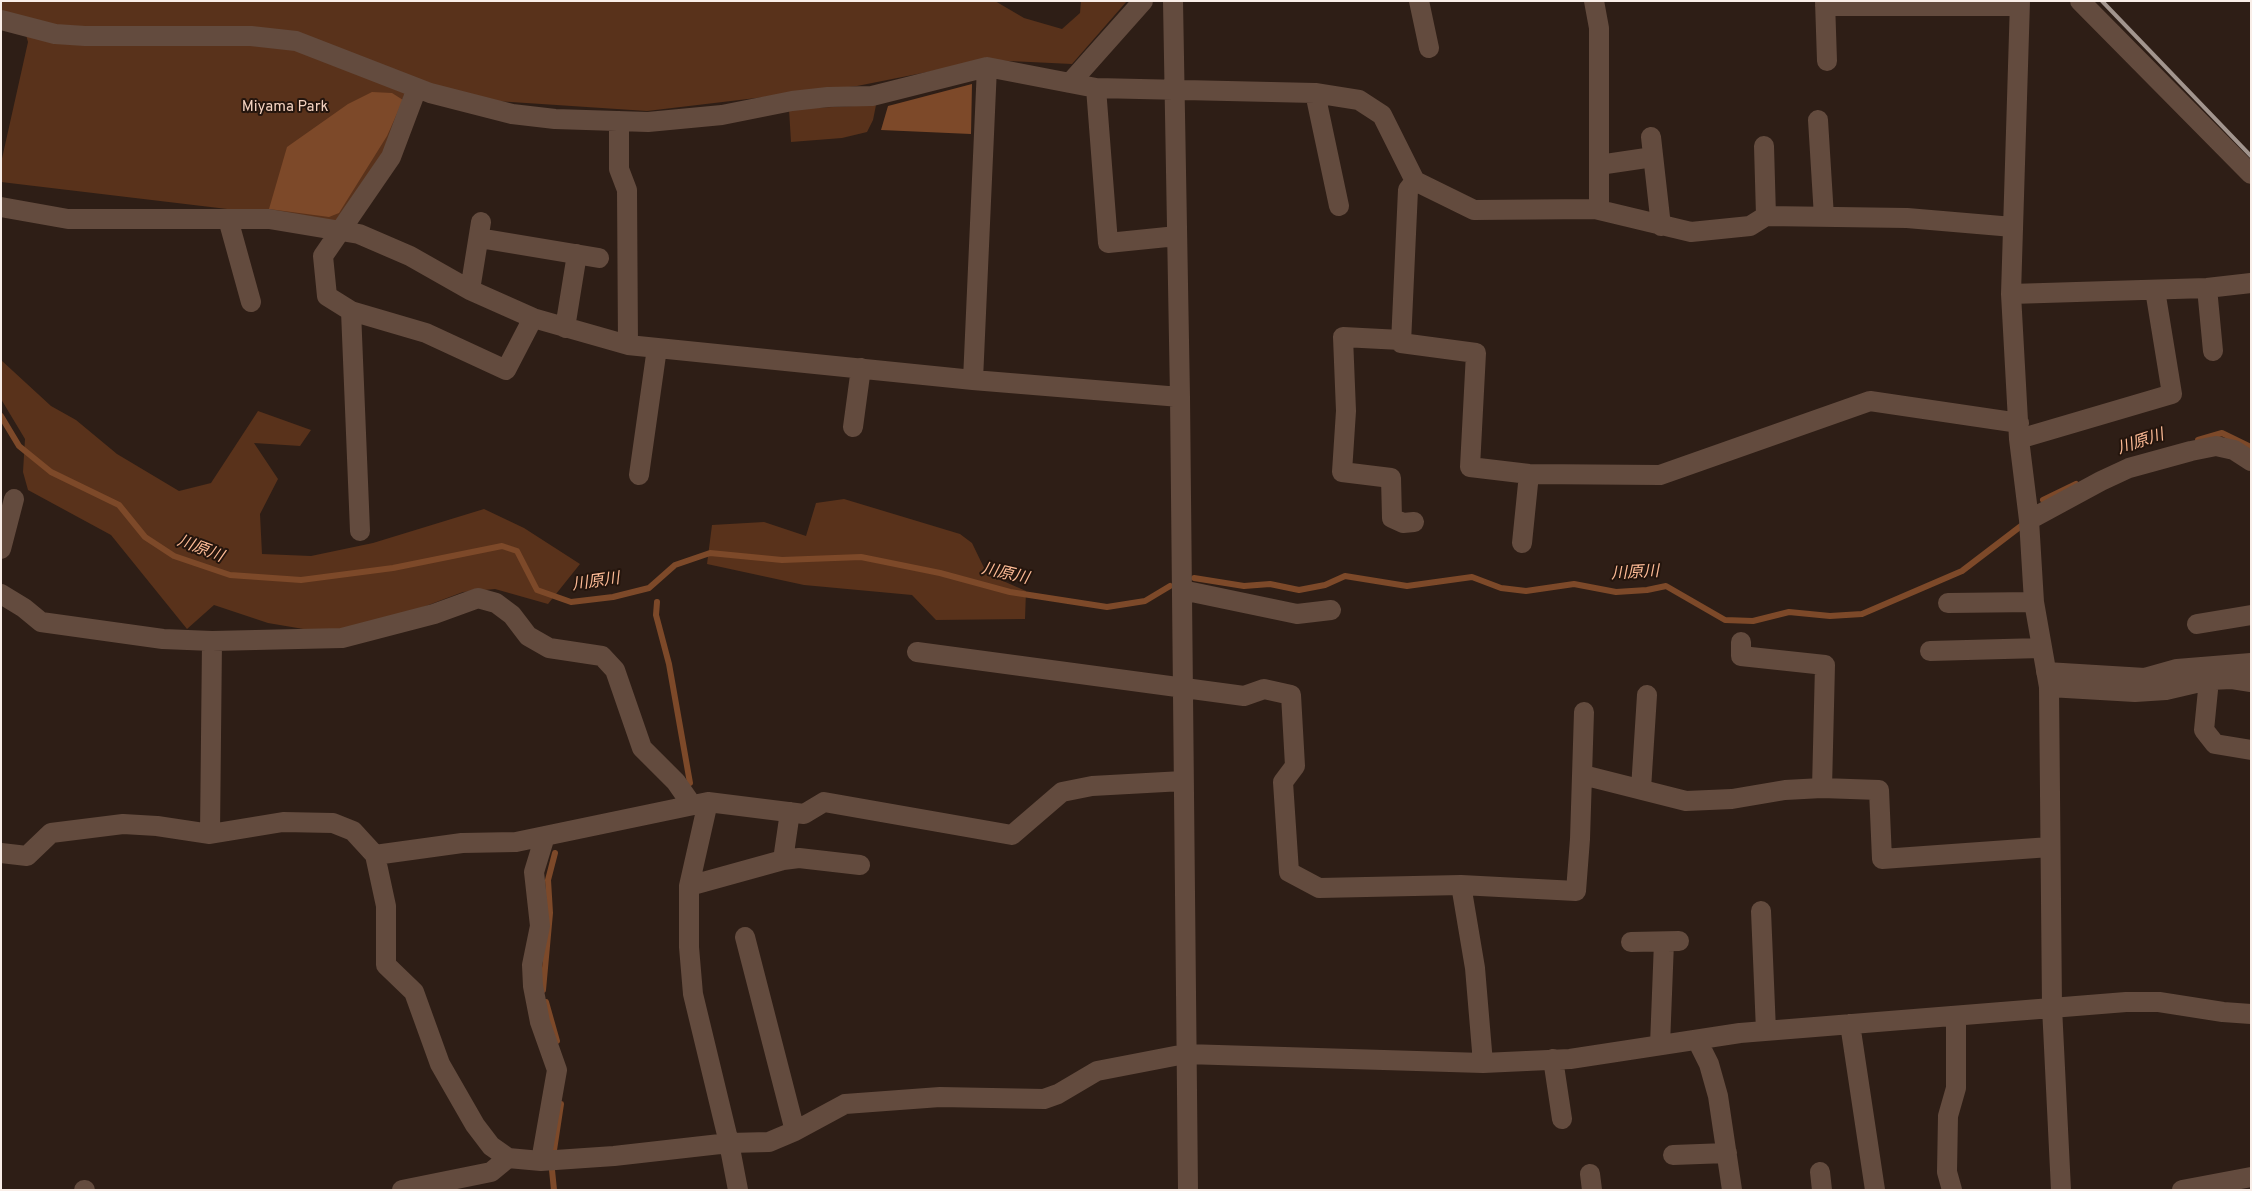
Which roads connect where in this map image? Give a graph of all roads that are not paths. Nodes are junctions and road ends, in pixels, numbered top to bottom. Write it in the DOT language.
graph roads {
  1 [pos="1143,1"];
  2 [pos="1173,1"];
  3 [pos="1419,1"];
  4 [pos="1594,1"];
  5 [pos="2080,1"];
  6 [pos="1825,4"];
  7 [pos="2020,4"];
  8 [pos="1,20"];
  9 [pos="1429,48"];
  10 [pos="1827,61"];
  11 [pos="987,68"];
  12 [pos="1070,83"];
  13 [pos="417,88"];
  14 [pos="1096,88"];
  15 [pos="1175,92"];
  16 [pos="1315,93"];
  17 [pos="1818,120"];
  18 [pos="619,121"];
  19 [pos="1651,137"];
  20 [pos="1764,146"];
  21 [pos="1653,157"];
  22 [pos="1598,165"];
  23 [pos="2251,174"];
  24 [pos="1415,181"];
  25 [pos="1339,206"];
  26 [pos="1,207"];
  27 [pos="1599,210"];
  28 [pos="1766,216"];
  29 [pos="1824,217"];
  30 [pos="228,219"];
  31 [pos="1661,226"];
  32 [pos="2013,227"];
  33 [pos="340,231"];
  34 [pos="1177,236"];
  35 [pos="578,254"];
  36 [pos="599,258"];
  37 [pos="2251,283"];
  38 [pos="2207,288"];
  39 [pos="470,290"];
  40 [pos="2155,290"];
  41 [pos="2011,294"];
  42 [pos="251,302"];
  43 [pos="351,312"];
  44 [pos="533,318"];
  45 [pos="565,328"];
  46 [pos="1401,340"];
  47 [pos="628,345"];
  48 [pos="657,348"];
  49 [pos="2213,352"];
  50 [pos="861,368"];
  51 [pos="973,380"];
  52 [pos="1180,397"];
  53 [pos="853,427"];
  54 [pos="2019,431"];
  55 [pos="2251,461"];
  56 [pos="1529,474"];
  57 [pos="639,475"];
  58 [pos="14,499"];
  59 [pos="2029,520"];
  60 [pos="1414,522"];
  61 [pos="360,531"];
  62 [pos="1522,543"];
  63 [pos="1,549"];
  64 [pos="1182,590"];
  65 [pos="1,594"];
  66 [pos="2034,602"];
  67 [pos="1948,604"];
  68 [pos="1331,610"];
  69 [pos="2251,615"];
  70 [pos="2198,624"];
  71 [pos="212,640"];
  72 [pos="1741,642"];
  73 [pos="2041,648"];
  74 [pos="1930,651"];
  75 [pos="917,652"];
  76 [pos="2251,663"];
  77 [pos="2047,679"];
  78 [pos="2209,680"];
  79 [pos="2251,682"];
  80 [pos="1182,688"];
  81 [pos="1647,695"];
  82 [pos="1584,712"];
  83 [pos="2251,750"];
  84 [pos="1583,775"];
  85 [pos="1183,781"];
  86 [pos="1822,788"];
  87 [pos="1641,789"];
  88 [pos="700,804"];
  89 [pos="790,812"];
  90 [pos="210,834"];
  91 [pos="545,836"];
  92 [pos="2050,847"];
  93 [pos="1,853"];
  94 [pos="375,855"];
  95 [pos="783,860"];
  96 [pos="860,865"];
  97 [pos="1460,885"];
  98 [pos="689,886"];
  99 [pos="1762,911"];
  100 [pos="745,937"];
  101 [pos="1631,942"];
  102 [pos="2052,1008"];
  103 [pos="2251,1014"];
  104 [pos="1956,1016"];
  105 [pos="1850,1024"];
  106 [pos="1766,1031"];
  107 [pos="1697,1040"];
  108 [pos="1660,1045"];
  109 [pos="1185,1054"];
  110 [pos="1553,1059"];
  111 [pos="1483,1063"];
  112 [pos="1562,1118"];
  113 [pos="795,1131"];
  114 [pos="729,1143"];
  115 [pos="1727,1153"];
  116 [pos="1673,1155"];
  117 [pos="508,1158"];
  118 [pos="548,1160"];
  119 [pos="2251,1177"];
  120 [pos="402,1190"];
  121 [pos="738,1190"];
  122 [pos="1188,1190"];
  123 [pos="1732,1190"];
  124 [pos="1875,1190"];
  125 [pos="1952,1190"];
  126 [pos="2060,1190"];
  127 [pos="2182,1190"];
  1 -- 12 [label="street"];
  2 -- 15 [label="street"];
  3 -- 9 [label="street"];
  4 -- 22 [label="street"];
  5 -- 23 [label="street"];
  6 -- 7 [label="street"];
  6 -- 10 [label="street"];
  7 -- 32 [label="street"];
  8 -- 13 [label="street"];
  11 -- 12 [label="street"];
  11 -- 18 [label="street"];
  11 -- 51 [label="street"];
  12 -- 14 [label="street"];
  13 -- 18 [label="street"];
  13 -- 33 [label="street"];
  14 -- 15 [label="street"];
  14 -- 34 [label="street"];
  15 -- 16 [label="street"];
  15 -- 34 [label="street"];
  16 -- 24 [label="street"];
  16 -- 25 [label="street"];
  17 -- 29 [label="street"];
  18 -- 47 [label="street"];
  19 -- 21 [label="street"];
  20 -- 28 [label="street"];
  21 -- 22 [label="street"];
  21 -- 31 [label="street"];
  22 -- 27 [label="street"];
  24 -- 27 [label="street"];
  24 -- 46 [label="street"];
  26 -- 30 [label="street"];
  27 -- 31 [label="street"];
  28 -- 29 [label="street"];
  28 -- 31 [label="street"];
  29 -- 32 [label="street"];
  30 -- 33 [label="street"];
  30 -- 42 [label="street"];
  32 -- 41 [label="street"];
  33 -- 39 [label="street"];
  33 -- 43 [label="street"];
  34 -- 52 [label="street"];
  35 -- 36 [label="street"];
  35 -- 39 [label="street"];
  35 -- 45 [label="street"];
  37 -- 38 [label="street"];
  38 -- 40 [label="street"];
  38 -- 49 [label="street"];
  39 -- 44 [label="street"];
  40 -- 41 [label="street"];
  40 -- 54 [label="street"];
  41 -- 54 [label="street"];
  43 -- 44 [label="street"];
  43 -- 61 [label="street"];
  44 -- 45 [label="street"];
  45 -- 47 [label="street"];
  46 -- 56 [label="street"];
  46 -- 60 [label="street"];
  47 -- 48 [label="street"];
  48 -- 50 [label="street"];
  48 -- 57 [label="street"];
  50 -- 51 [label="street"];
  50 -- 53 [label="street"];
  51 -- 52 [label="street"];
  52 -- 64 [label="street"];
  54 -- 56 [label="street"];
  54 -- 59 [label="street"];
  55 -- 59 [label="street"];
  56 -- 62 [label="street"];
  58 -- 63 [label="street"];
  59 -- 66 [label="street"];
  64 -- 68 [label="street"];
  64 -- 80 [label="street"];
  65 -- 71 [label="street"];
  66 -- 67 [label="street"];
  66 -- 73 [label="street"];
  69 -- 70 [label="street"];
  71 -- 88 [label="street"];
  71 -- 90 [label="street"];
  72 -- 86 [label="street"];
  73 -- 74 [label="street"];
  73 -- 77 [label="street"];
  75 -- 80 [label="street"];
  76 -- 77 [label="street"];
  77 -- 78 [label="street"];
  77 -- 92 [label="street"];
  78 -- 79 [label="street"];
  78 -- 83 [label="street"];
  80 -- 85 [label="street"];
  80 -- 97 [label="street"];
  81 -- 87 [label="street"];
  82 -- 84 [label="street"];
  84 -- 87 [label="street"];
  84 -- 97 [label="street"];
  85 -- 89 [label="street"];
  85 -- 109 [label="street"];
  86 -- 87 [label="street"];
  86 -- 92 [label="street"];
  88 -- 89 [label="street"];
  88 -- 91 [label="street"];
  88 -- 98 [label="street"];
  89 -- 95 [label="street"];
  90 -- 93 [label="street"];
  90 -- 94 [label="street"];
  91 -- 94 [label="street"];
  91 -- 118 [label="street"];
  92 -- 102 [label="street"];
  94 -- 117 [label="street"];
  95 -- 96 [label="street"];
  95 -- 98 [label="street"];
  97 -- 111 [label="street"];
  98 -- 114 [label="street"];
  99 -- 106 [label="street"];
  100 -- 113 [label="street"];
  101 -- 108 [label="street"];
  102 -- 103 [label="street"];
  102 -- 104 [label="street"];
  102 -- 126 [label="street"];
  104 -- 105 [label="street"];
  104 -- 125 [label="street"];
  105 -- 106 [label="street"];
  105 -- 124 [label="street"];
  106 -- 107 [label="street"];
  107 -- 108 [label="street"];
  107 -- 115 [label="street"];
  108 -- 110 [label="street"];
  109 -- 111 [label="street"];
  109 -- 113 [label="street"];
  109 -- 122 [label="street"];
  110 -- 111 [label="street"];
  110 -- 112 [label="street"];
  113 -- 114 [label="street"];
  114 -- 118 [label="street"];
  114 -- 121 [label="street"];
  115 -- 116 [label="street"];
  115 -- 123 [label="street"];
  117 -- 118 [label="street"];
  117 -- 120 [label="street"];
  119 -- 127 [label="street"];
}
